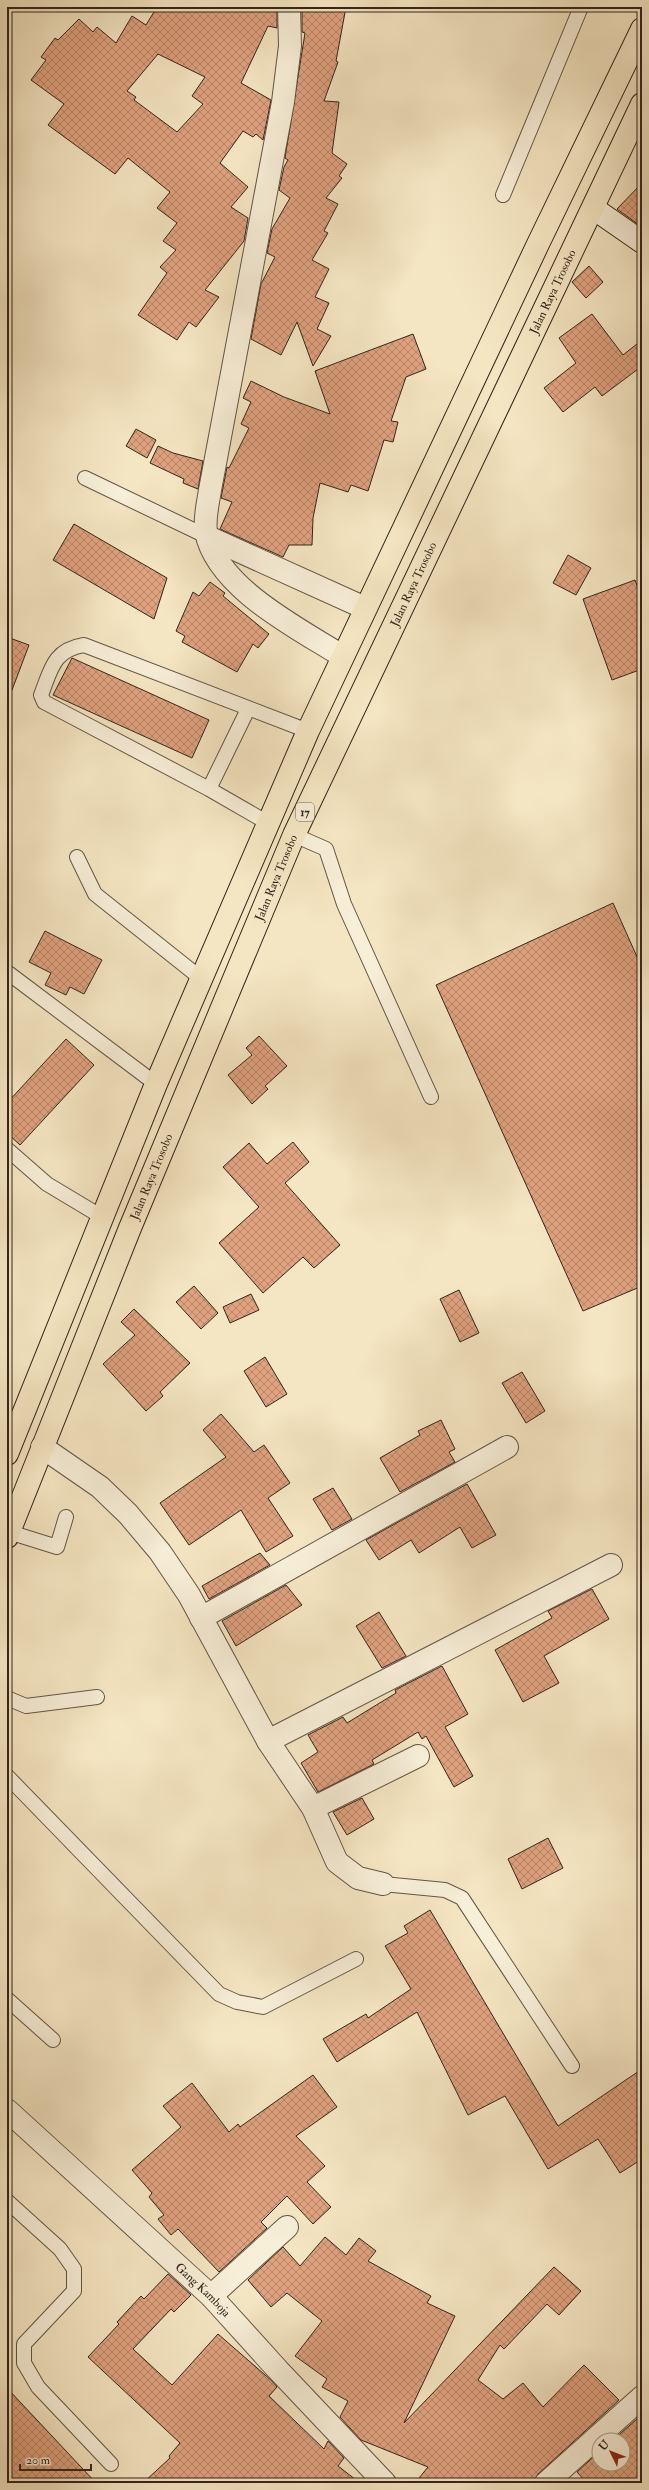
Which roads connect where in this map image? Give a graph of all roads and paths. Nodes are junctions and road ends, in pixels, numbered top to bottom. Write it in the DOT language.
graph roads {
  1 [pos="289,7"];
  2 [pos="581,7"];
  3 [pos="642,29"];
  4 [pos="642,104"];
  5 [pos="503,195"];
  6 [pos="593,208"];
  7 [pos="642,242"];
  8 [pos="85,478"];
  9 [pos="208,537"];
  10 [pos="364,608"];
  11 [pos="342,656"];
  12 [pos="248,709"];
  13 [pos="308,731"];
  14 [pos="209,789"];
  15 [pos="268,822"];
  16 [pos="294,835"];
  17 [pos="77,857"];
  18 [pos="7,972"];
  19 [pos="202,980"];
  20 [pos="156,1084"];
  21 [pos="431,1097"];
  22 [pos="7,1149"];
  23 [pos="102,1217"];
  24 [pos="42,1447"];
  25 [pos="507,1447"];
  26 [pos="7,1454"];
  27 [pos="66,1517"];
  28 [pos="8,1535"];
  29 [pos="611,1565"];
  30 [pos="201,1618"];
  31 [pos="97,1697"];
  32 [pos="7,1698"];
  33 [pos="268,1741"];
  34 [pos="418,1756"];
  35 [pos="7,1776"];
  36 [pos="313,1808"];
  37 [pos="383,1884"];
  38 [pos="356,1959"];
  39 [pos="7,1999"];
  40 [pos="53,2040"];
  41 [pos="572,2066"];
  42 [pos="7,2110"];
  43 [pos="7,2201"];
  44 [pos="288,2227"];
  45 [pos="211,2296"];
  46 [pos="642,2397"];
  47 [pos="112,2464"];
  48 [pos="385,2483"];
  49 [pos="546,2483"];
  1 -- 9 [label="street"];
  2 -- 5 [label="lane"];
  3 -- 10 [label="highway"];
  4 -- 6 [label="highway, Jalan Raya Trosobo / 17"];
  6 -- 7 [label="street"];
  6 -- 16 [label="highway, Jalan Raya Trosobo / 17"];
  8 -- 9 [label="lane"];
  9 -- 10 [label="street"];
  9 -- 11 [label="street"];
  10 -- 11 [label="highway"];
  11 -- 13 [label="highway"];
  12 -- 13 [label="lane"];
  12 -- 14 [label="lane"];
  12 -- 14 [label="lane"];
  13 -- 15 [label="highway"];
  14 -- 15 [label="lane"];
  15 -- 19 [label="highway"];
  16 -- 21 [label="lane"];
  16 -- 24 [label="highway, Jalan Raya Trosobo / 17"];
  17 -- 19 [label="lane"];
  18 -- 20 [label="lane"];
  19 -- 20 [label="highway"];
  20 -- 23 [label="highway"];
  22 -- 23 [label="lane"];
  23 -- 26 [label="highway"];
  24 -- 28 [label="highway, Jalan Raya Trosobo / 17"];
  24 -- 30 [label="street"];
  25 -- 30 [label="street"];
  27 -- 28 [label="lane"];
  29 -- 33 [label="street"];
  30 -- 33 [label="street"];
  31 -- 32 [label="lane"];
  33 -- 36 [label="street"];
  34 -- 36 [label="street"];
  35 -- 38 [label="lane"];
  36 -- 37 [label="street"];
  37 -- 41 [label="lane"];
  39 -- 40 [label="lane"];
  42 -- 45 [label="street, Gang Kamboja"];
  43 -- 47 [label="lane"];
  44 -- 45 [label="street"];
  45 -- 48 [label="street, Gang Kamboja"];
  46 -- 49 [label="street"];
}
